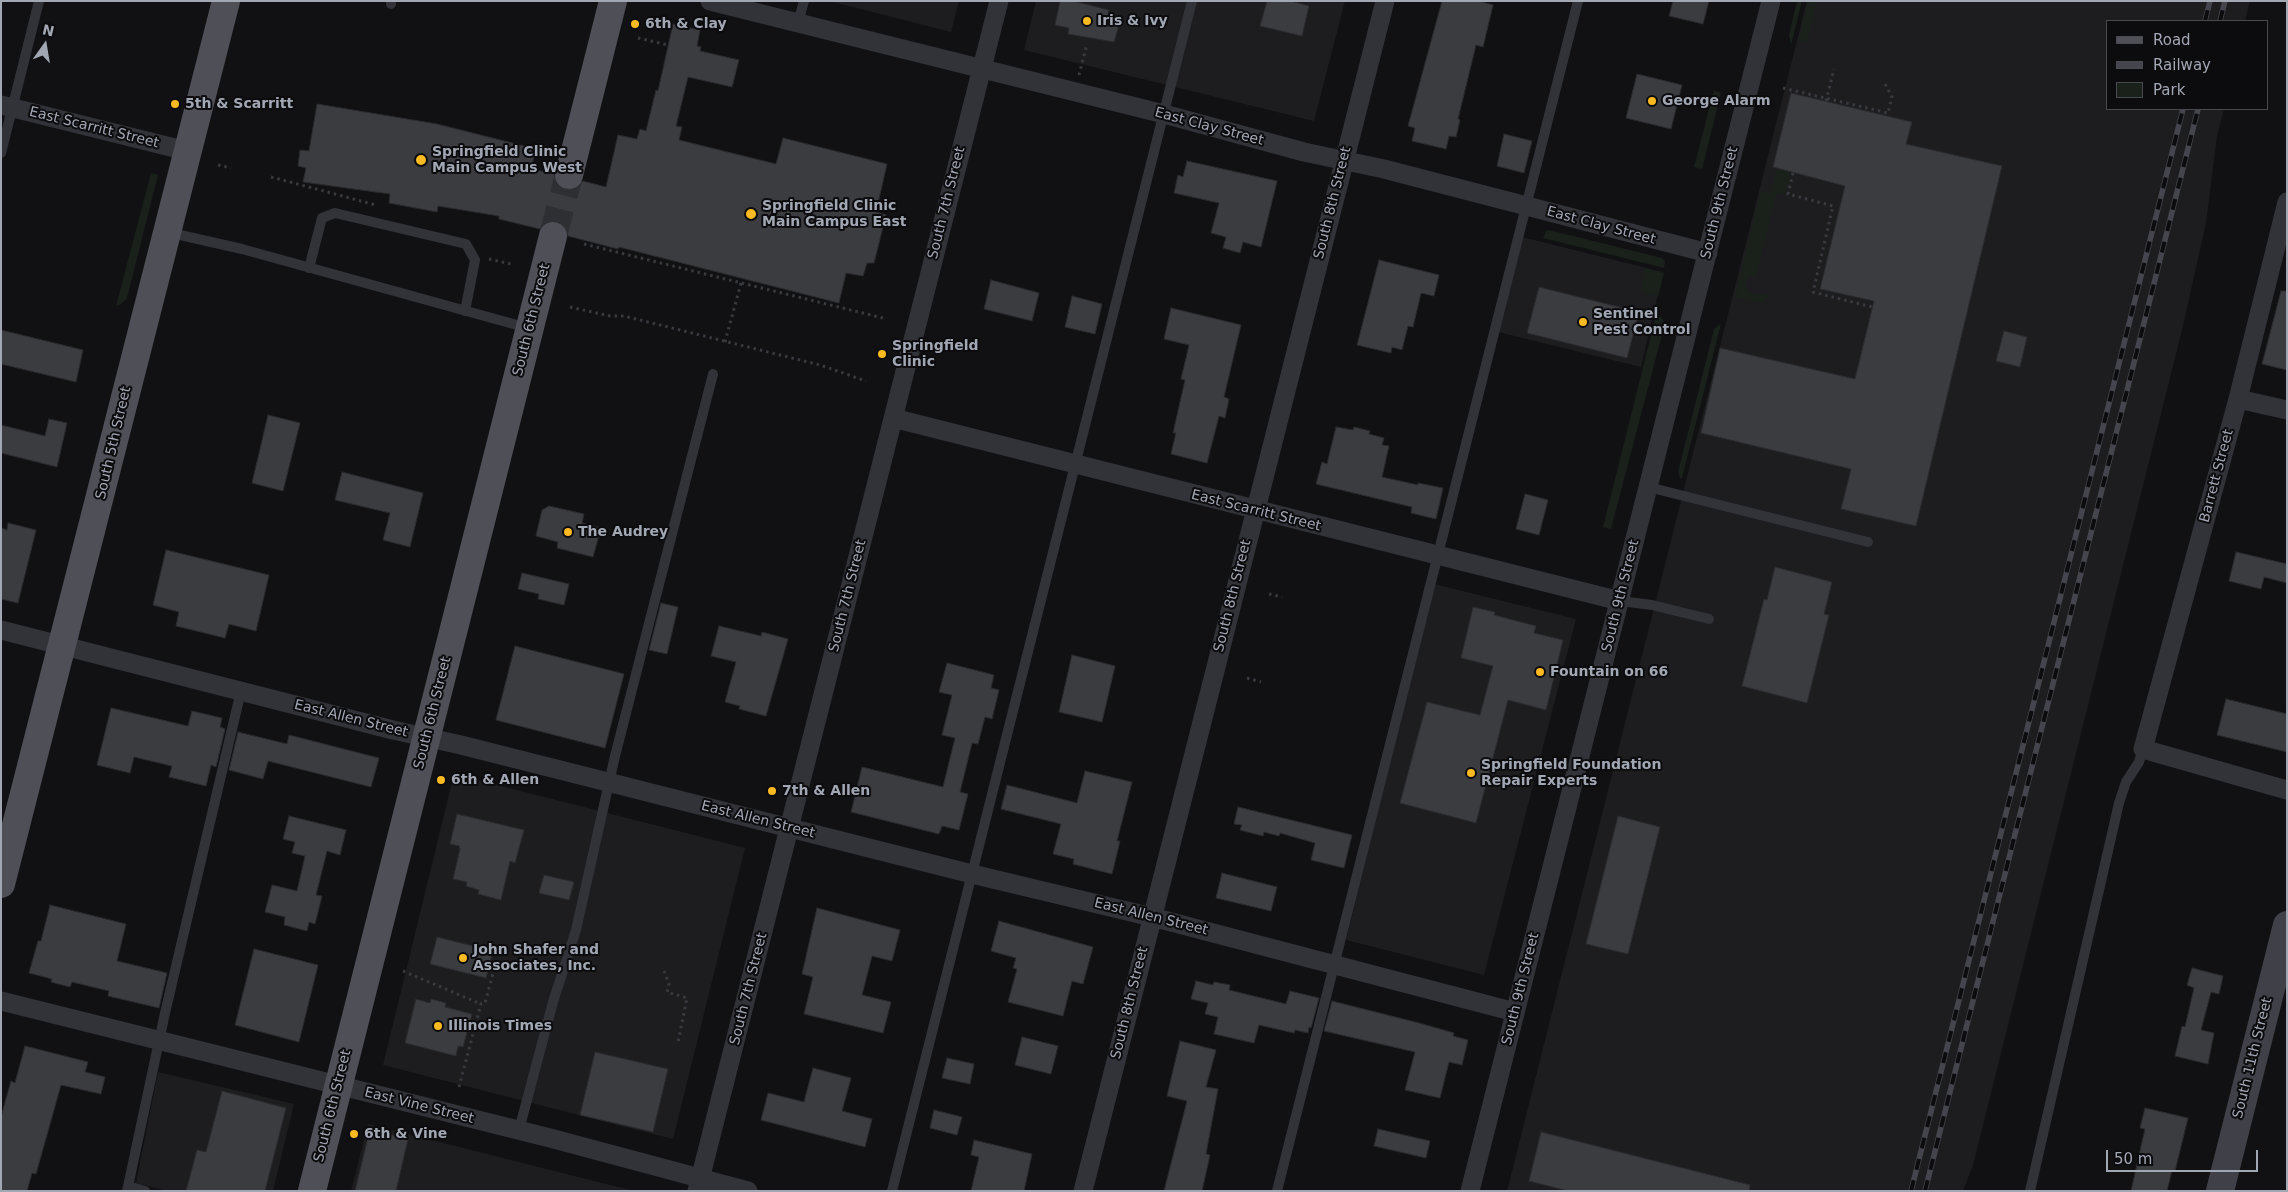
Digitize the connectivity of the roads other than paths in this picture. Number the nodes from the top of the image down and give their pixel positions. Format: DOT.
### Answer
graph roads {
  1 [pos="39,1"];
  2 [pos="226,1"];
  3 [pos="613,1"];
  4 [pos="710,1"];
  5 [pos="804,1"];
  6 [pos="999,1"];
  7 [pos="1192,1"];
  8 [pos="1385,1"];
  9 [pos="1578,1"];
  10 [pos="1771,1"];
  11 [pos="798,23"];
  12 [pos="982,69"];
  13 [pos="7,106"];
  14 [pos="1164,114"];
  15 [pos="187,151"];
  16 [pos="1,153"];
  17 [pos="1344,161"];
  18 [pos="569,175"];
  19 [pos="2287,202"];
  20 [pos="1527,206"];
  21 [pos="166,231"];
  22 [pos="554,236"];
  23 [pos="1708,253"];
  24 [pos="309,268"];
  25 [pos="465,311"];
  26 [pos="530,328"];
  27 [pos="714,374"];
  28 [pos="2238,399"];
  29 [pos="2287,410"];
  30 [pos="893,418"];
  31 [pos="1075,465"];
  32 [pos="1648,486"];
  33 [pos="1255,510"];
  34 [pos="1868,542"];
  35 [pos="1437,555"];
  36 [pos="1620,601"];
  37 [pos="1709,619"];
  38 [pos="1,630"];
  39 [pos="63,645"];
  40 [pos="241,692"];
  41 [pos="427,738"];
  42 [pos="2143,750"];
  43 [pos="609,782"];
  44 [pos="2287,790"];
  45 [pos="790,829"];
  46 [pos="972,874"];
  47 [pos="1,884"];
  48 [pos="1152,917"];
  49 [pos="2287,926"];
  50 [pos="1334,964"];
  51 [pos="1,1001"];
  52 [pos="1515,1012"];
  53 [pos="159,1040"];
  54 [pos="338,1086"];
  55 [pos="519,1130"];
  56 [pos="699,1184"];
  57 [pos="128,1188"];
  58 [pos="145,1191"];
  59 [pos="312,1191"];
  60 [pos="748,1191"];
  61 [pos="892,1191"];
  62 [pos="1083,1191"];
  63 [pos="1277,1191"];
  64 [pos="1470,1191"];
  65 [pos="2030,1191"];
  66 [pos="2220,1191"];
  1 -- 13 [label="lane"];
  2 -- 15 [label="main road, South 5th Street"];
  3 -- 18 [label="main road"];
  4 -- 11 [label="street, East Clay Street"];
  5 -- 11 [label="lane"];
  6 -- 12 [label="street, South 7th Street"];
  7 -- 14 [label="lane"];
  8 -- 17 [label="street, South 8th Street"];
  9 -- 20 [label="lane"];
  10 -- 23 [label="street, South 9th Street"];
  11 -- 12 [label="street, East Clay Street"];
  12 -- 14 [label="street, East Clay Street"];
  12 -- 30 [label="street, South 7th Street"];
  13 -- 15 [label="street, East Scarritt Street"];
  13 -- 16 [label="lane"];
  14 -- 17 [label="street, East Clay Street"];
  14 -- 31 [label="lane"];
  15 -- 21 [label="main road, South 5th Street"];
  17 -- 20 [label="street, East Clay Street"];
  17 -- 33 [label="street, South 8th Street"];
  19 -- 28 [label="street, Barrett Street"];
  20 -- 23 [label="street, East Clay Street"];
  20 -- 35 [label="lane"];
  21 -- 24 [label="lane"];
  21 -- 39 [label="main road, South 5th Street"];
  22 -- 26 [label="main road, South 6th Street"];
  23 -- 32 [label="street, South 9th Street"];
  24 -- 25 [label="lane"];
  24 -- 25 [label="lane"];
  25 -- 26 [label="lane"];
  26 -- 41 [label="main road, South 6th Street"];
  27 -- 43 [label="lane"];
  28 -- 29 [label="street"];
  28 -- 42 [label="street, Barrett Street"];
  30 -- 31 [label="street, East Scarritt Street"];
  30 -- 45 [label="street, South 7th Street"];
  31 -- 33 [label="street, East Scarritt Street"];
  31 -- 46 [label="lane"];
  32 -- 34 [label="lane"];
  32 -- 36 [label="street, South 9th Street"];
  33 -- 35 [label="street, East Scarritt Street"];
  33 -- 48 [label="street, South 8th Street"];
  35 -- 36 [label="street, East Scarritt Street"];
  35 -- 50 [label="lane"];
  36 -- 37 [label="lane"];
  36 -- 52 [label="street, South 9th Street"];
  38 -- 39 [label="street, East Allen Street"];
  39 -- 40 [label="street, East Allen Street"];
  39 -- 47 [label="main road, South 5th Street"];
  40 -- 41 [label="street, East Allen Street"];
  40 -- 53 [label="lane"];
  41 -- 43 [label="street, East Allen Street"];
  41 -- 54 [label="main road, South 6th Street"];
  42 -- 44 [label="street"];
  42 -- 65 [label="lane"];
  43 -- 45 [label="street, East Allen Street"];
  43 -- 55 [label="lane"];
  45 -- 46 [label="street, East Allen Street"];
  45 -- 56 [label="street, South 7th Street"];
  46 -- 48 [label="street, East Allen Street"];
  46 -- 61 [label="lane"];
  48 -- 50 [label="street, East Allen Street"];
  48 -- 62 [label="street, South 8th Street"];
  49 -- 66 [label="street, South 11th Street"];
  50 -- 52 [label="street, East Allen Street"];
  50 -- 63 [label="lane"];
  51 -- 53 [label="street, East Vine Street"];
  52 -- 64 [label="street, South 9th Street"];
  53 -- 54 [label="street, East Vine Street"];
  53 -- 57 [label="lane"];
  54 -- 55 [label="street, East Vine Street"];
  54 -- 59 [label="main road, South 6th Street"];
  55 -- 56 [label="street, East Vine Street"];
  56 -- 60 [label="street, East Vine Street"];
  57 -- 58 [label="lane"];
}
